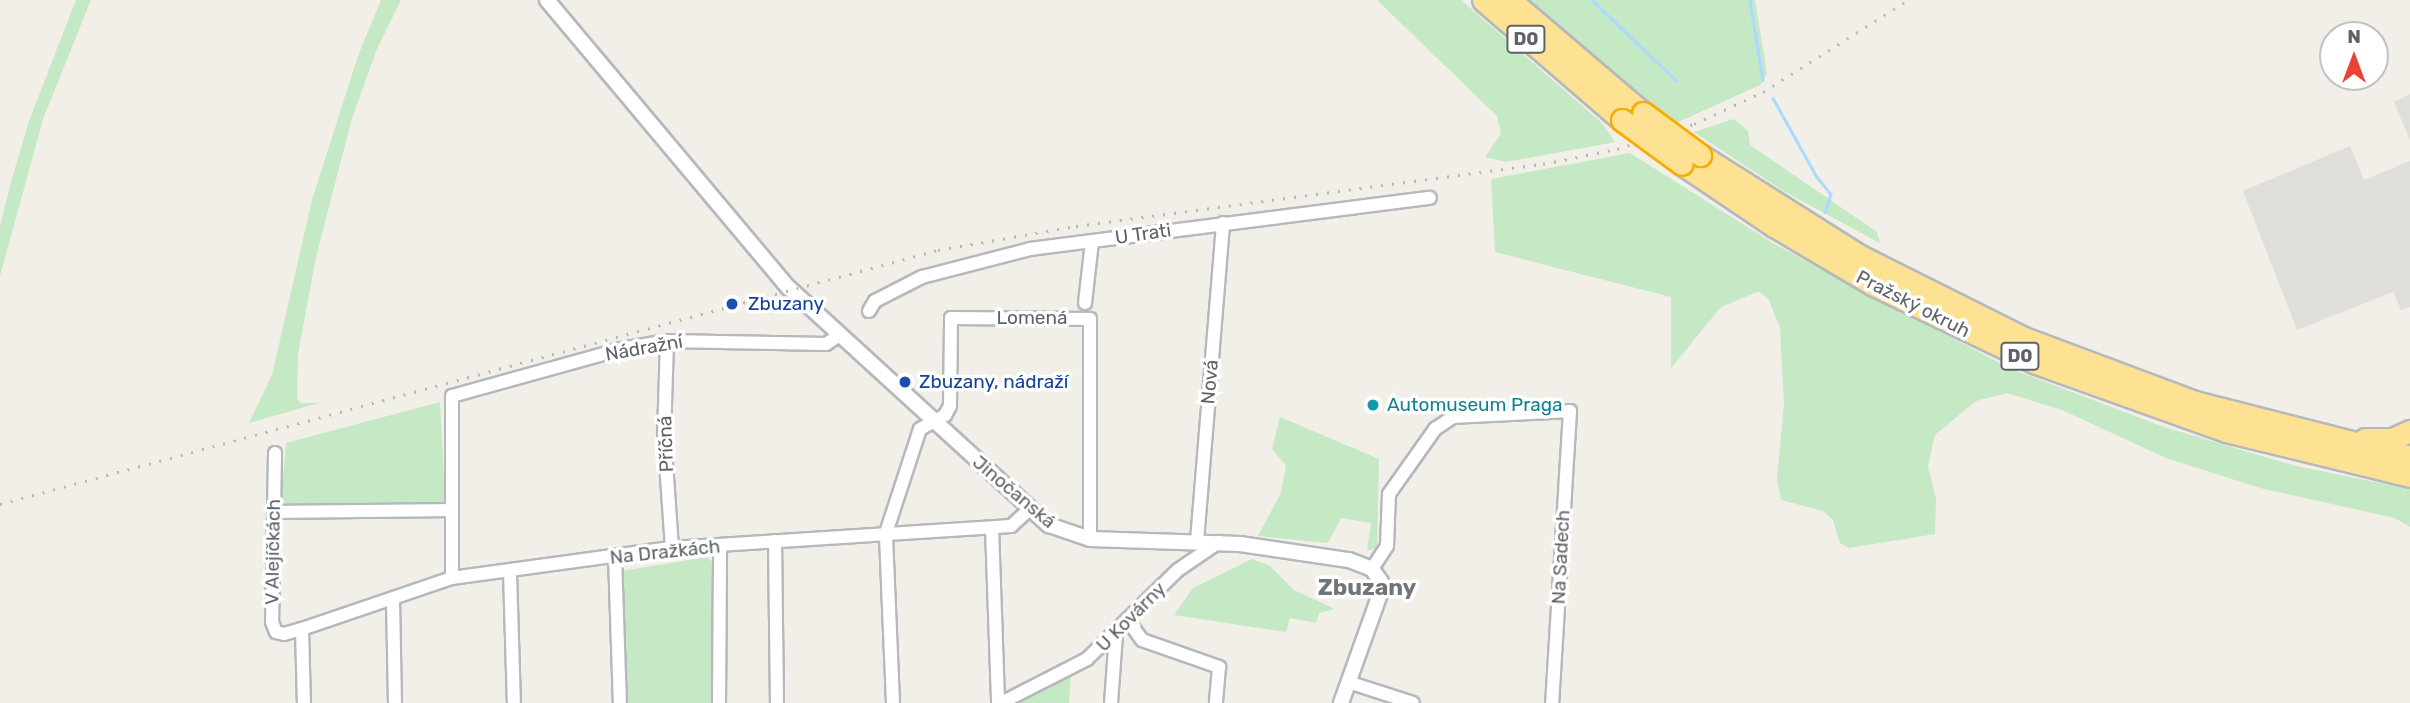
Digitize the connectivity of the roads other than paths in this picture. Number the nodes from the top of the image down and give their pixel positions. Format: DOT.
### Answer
graph roads {
  1 [pos="547,0"];
  2 [pos="1483,0"];
  3 [pos="1510,0"];
  4 [pos="1632,116"];
  5 [pos="1691,159"];
  6 [pos="1430,198"];
  7 [pos="1223,223"];
  8 [pos="1092,242"];
  9 [pos="1085,303"];
  10 [pos="869,311"];
  11 [pos="838,336"];
  12 [pos="667,341"];
  13 [pos="932,421"];
  14 [pos="2410,431"];
  15 [pos="2316,436"];
  16 [pos="275,453"];
  17 [pos="2410,457"];
  18 [pos="2410,476"];
  19 [pos="1030,509"];
  20 [pos="451,510"];
  21 [pos="274,512"];
  22 [pos="992,528"];
  23 [pos="886,533"];
  24 [pos="1090,539"];
  25 [pos="775,541"];
  26 [pos="1197,541"];
  27 [pos="1219,542"];
  28 [pos="720,545"];
  29 [pos="672,548"];
  30 [pos="615,556"];
  31 [pos="1372,569"];
  32 [pos="510,572"];
  33 [pos="452,578"];
  34 [pos="393,600"];
  35 [pos="1129,622"];
  36 [pos="302,629"];
  37 [pos="1116,635"];
  38 [pos="1348,682"];
  39 [pos="304,703"];
  40 [pos="395,703"];
  41 [pos="514,703"];
  42 [pos="620,703"];
  43 [pos="719,703"];
  44 [pos="776,703"];
  45 [pos="893,703"];
  46 [pos="1000,703"];
  47 [pos="1111,703"];
  48 [pos="1216,703"];
  49 [pos="1341,703"];
  50 [pos="1413,703"];
  51 [pos="1552,703"];
  1 -- 11 [label="street, Jinočanská"];
  2 -- 4 [label="highway, Pražský okruh / D0"];
  3 -- 4 [label="highway, Pražský okruh / D0"];
  4 -- 5 [label="highway, Pražský okruh / D0, bridge"];
  5 -- 15 [label="highway, Pražský okruh / D0"];
  5 -- 18 [label="highway, Pražský okruh / D0"];
  6 -- 7 [label="street, U Trati"];
  7 -- 8 [label="street, U Trati"];
  7 -- 26 [label="street, Nová"];
  8 -- 9 [label="street"];
  8 -- 10 [label="street, U Trati"];
  11 -- 12 [label="street, Nádražní"];
  11 -- 13 [label="street, Jinočanská"];
  12 -- 20 [label="street, Nádražní"];
  12 -- 29 [label="street, Příčná"];
  13 -- 19 [label="street, Jinočanská"];
  13 -- 23 [label="street"];
  13 -- 24 [label="street, Lomená"];
  14 -- 15 [label="highway"];
  15 -- 17 [label="highway, Pražský okruh / D0"];
  16 -- 21 [label="street, V Alejíčkách"];
  19 -- 22 [label="street, Na Dražkách"];
  19 -- 24 [label="street, Jinočanská"];
  20 -- 21 [label="street"];
  20 -- 33 [label="street"];
  21 -- 36 [label="street, V Alejíčkách"];
  22 -- 23 [label="street, Na Dražkách"];
  22 -- 46 [label="street"];
  23 -- 25 [label="street, Na Dražkách"];
  23 -- 45 [label="street"];
  24 -- 26 [label="street, Jinočanská"];
  25 -- 28 [label="street, Na Dražkách"];
  25 -- 44 [label="street"];
  26 -- 27 [label="street, Jinočanská"];
  27 -- 31 [label="street, Jinočanská"];
  27 -- 35 [label="street, U Kovárny"];
  28 -- 29 [label="street, Na Dražkách"];
  28 -- 43 [label="street"];
  29 -- 30 [label="street, Na Dražkách"];
  30 -- 32 [label="street, Na Dražkách"];
  30 -- 42 [label="street"];
  31 -- 38 [label="street"];
  31 -- 51 [label="street, Na Sadech"];
  32 -- 33 [label="street, Na Dražkách"];
  32 -- 41 [label="street"];
  33 -- 34 [label="street, Na Dražkách"];
  34 -- 36 [label="street, Na Dražkách"];
  34 -- 40 [label="street"];
  35 -- 37 [label="street, U Kovárny"];
  35 -- 48 [label="street"];
  36 -- 39 [label="street"];
  37 -- 46 [label="street, U Kovárny"];
  37 -- 47 [label="street"];
  38 -- 49 [label="street"];
  38 -- 50 [label="street"];
}
